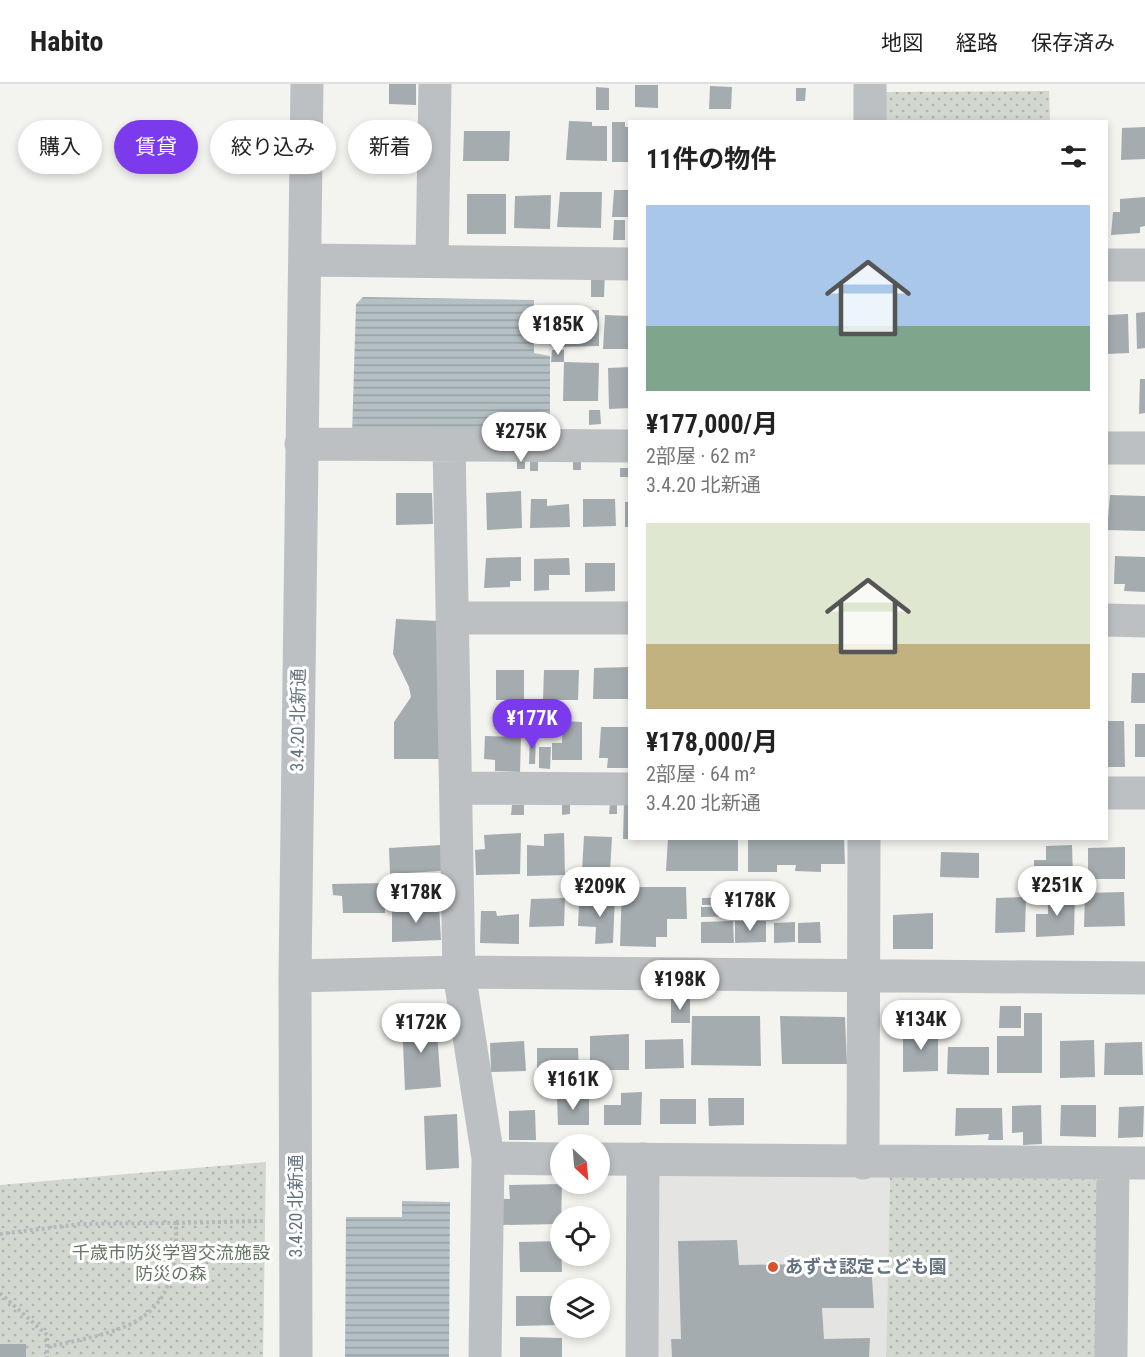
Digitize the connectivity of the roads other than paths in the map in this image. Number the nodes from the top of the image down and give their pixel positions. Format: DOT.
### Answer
graph roads {
  1 [pos="307,84"];
  2 [pos="435,84"];
  3 [pos="870,84"];
  4 [pos="870,120"];
  5 [pos="306,260"];
  6 [pos="432,261"];
  7 [pos="628,264"];
  8 [pos="1108,265"];
  9 [pos="1145,265"];
  10 [pos="301,444"];
  11 [pos="449,445"];
  12 [pos="628,446"];
  13 [pos="1108,448"];
  14 [pos="1145,448"];
  15 [pos="453,618"];
  16 [pos="628,618"];
  17 [pos="1108,620"];
  18 [pos="1145,621"];
  19 [pos="456,788"];
  20 [pos="628,789"];
  21 [pos="1108,793"];
  22 [pos="1145,793"];
  23 [pos="864,840"];
  24 [pos="459,972"];
  25 [pos="295,976"];
  26 [pos="863,976"];
  27 [pos="1145,978"];
  28 [pos="488,1158"];
  29 [pos="550,1159"];
  30 [pos="610,1159"];
  31 [pos="643,1159"];
  32 [pos="863,1163"];
  33 [pos="1129,1163"];
  34 [pos="296,1357"];
  35 [pos="485,1357"];
  36 [pos="642,1357"];
  37 [pos="1111,1357"];
  1 -- 5 [label="street, 3.4.20 北新通"];
  2 -- 6 [label="street"];
  3 -- 4 [label="street"];
  5 -- 6 [label="street"];
  5 -- 10 [label="street, 3.4.20 北新通"];
  6 -- 7 [label="street"];
  8 -- 9 [label="street"];
  10 -- 11 [label="street"];
  10 -- 25 [label="street, 3.4.20 北新通"];
  11 -- 12 [label="street"];
  11 -- 15 [label="street"];
  13 -- 14 [label="street"];
  15 -- 16 [label="street"];
  15 -- 19 [label="street"];
  17 -- 18 [label="street"];
  19 -- 20 [label="street"];
  19 -- 24 [label="street"];
  21 -- 22 [label="street"];
  23 -- 26 [label="street"];
  24 -- 25 [label="street"];
  24 -- 26 [label="street"];
  24 -- 28 [label="street"];
  25 -- 34 [label="street, 3.4.20 北新通"];
  26 -- 27 [label="street"];
  26 -- 32 [label="street"];
  28 -- 29 [label="street"];
  28 -- 35 [label="street"];
  30 -- 31 [label="street"];
  31 -- 32 [label="street"];
  31 -- 36 [label="street"];
  32 -- 33 [label="street"];
  33 -- 37 [label="street"];
}
